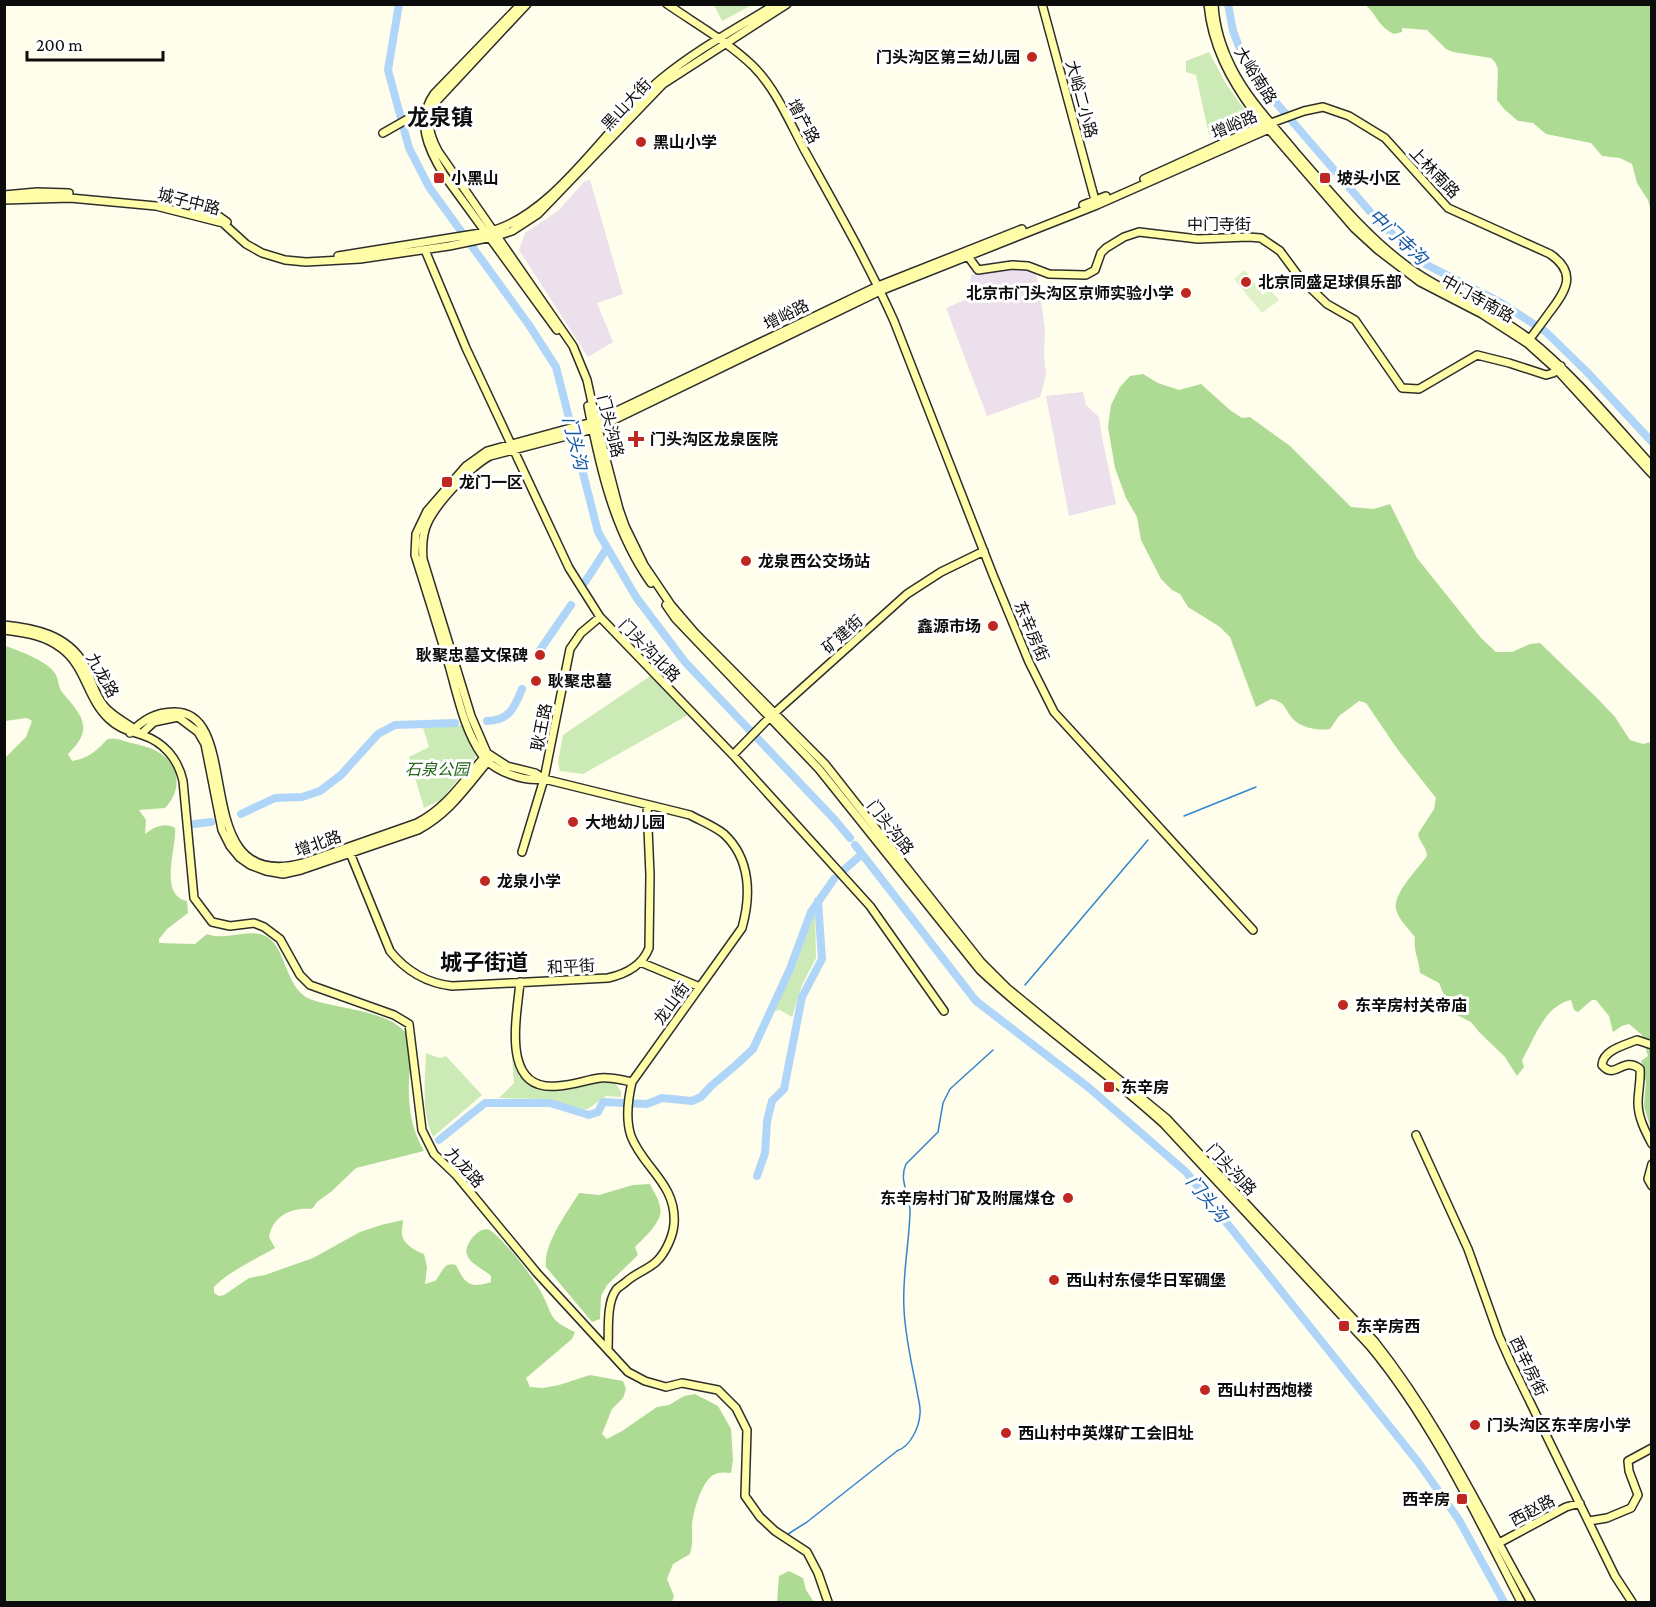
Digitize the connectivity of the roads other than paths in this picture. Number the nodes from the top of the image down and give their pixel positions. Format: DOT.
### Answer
graph roads {
  1 [pos="521,4"];
  2 [pos="527,4"];
  3 [pos="668,4"];
  4 [pos="777,4"];
  5 [pos="788,4"];
  6 [pos="1042,4"];
  7 [pos="1208,4"];
  8 [pos="1214,4"];
  9 [pos="718,38"];
  10 [pos="725,44"];
  11 [pos="427,111"];
  12 [pos="1268,125"];
  13 [pos="386,131"];
  14 [pos="4,195"];
  15 [pos="4,200"];
  16 [pos="1095,200"];
  17 [pos="492,234"];
  18 [pos="447,243"];
  19 [pos="425,250"];
  20 [pos="967,255"];
  21 [pos="879,288"];
  22 [pos="1530,339"];
  23 [pos="1559,368"];
  24 [pos="594,425"];
  25 [pos="512,446"];
  26 [pos="1652,466"];
  27 [pos="1652,474"];
  28 [pos="984,551"];
  29 [pos="600,617"];
  30 [pos="4,625"];
  31 [pos="4,630"];
  32 [pos="770,717"];
  33 [pos="132,731"];
  34 [pos="141,734"];
  35 [pos="733,755"];
  36 [pos="488,757"];
  37 [pos="544,779"];
  38 [pos="647,805"];
  39 [pos="349,850"];
  40 [pos="522,852"];
  41 [pos="1253,930"];
  42 [pos="640,963"];
  43 [pos="520,982"];
  44 [pos="700,987"];
  45 [pos="944,1011"];
  46 [pos="1652,1045"];
  47 [pos="632,1082"];
  48 [pos="1416,1135"];
  49 [pos="1652,1144"];
  50 [pos="1652,1164"];
  51 [pos="1652,1186"];
  52 [pos="608,1348"];
  53 [pos="1652,1448"];
  54 [pos="1580,1503"];
  55 [pos="1589,1521"];
  56 [pos="1499,1543"];
  57 [pos="828,1602"];
  58 [pos="1521,1602"];
  59 [pos="1531,1602"];
  60 [pos="1632,1602"];
  1 -- 11 [label="street"];
  2 -- 11 [label="street"];
  3 -- 9 [label="street, 增产路"];
  4 -- 9 [label="street, 黑山大街"];
  5 -- 10 [label="street, 黑山大街"];
  6 -- 16 [label="street, 大峪二小路"];
  7 -- 12 [label="street, 大峪南路"];
  8 -- 12 [label="street, 大峪南路"];
  9 -- 10 [label="street, 增产路"];
  9 -- 17 [label="street, 黑山大街"];
  10 -- 17 [label="street, 黑山大街"];
  10 -- 21 [label="street, 增产路"];
  11 -- 13 [label="street"];
  11 -- 17 [label="street, 门头沟路"];
  12 -- 16 [label="street, 增峪路"];
  12 -- 20 [label="street, 增峪路"];
  12 -- 22 [label="street, 中门寺南路"];
  12 -- 22 [label="street, 上林南路"];
  14 -- 18 [label="street, 城子中路"];
  15 -- 19 [label="street, 城子中路"];
  16 -- 21 [label="street, 增峪路"];
  17 -- 18 [label="street, 城子中路"];
  17 -- 18 [label="street"];
  17 -- 24 [label="street, 门头沟路"];
  18 -- 19 [label="street, 城子中路"];
  19 -- 25 [label="street, 门头沟北路"];
  20 -- 21 [label="street, 增峪路"];
  20 -- 23 [label="street, 中门寺街"];
  21 -- 24 [label="street, 增峪路"];
  21 -- 28 [label="street, 东辛房街"];
  22 -- 23 [label="street, 中门寺南路"];
  23 -- 26 [label="street, 中门寺南路"];
  23 -- 27 [label="street, 中门寺南路"];
  24 -- 25 [label="street"];
  24 -- 32 [label="street, 门头沟路"];
  25 -- 29 [label="street, 门头沟北路"];
  25 -- 36 [label="street"];
  28 -- 32 [label="street, 矿建街"];
  28 -- 41 [label="street, 东辛房街"];
  29 -- 35 [label="street, 门头沟北路"];
  29 -- 37 [label="street, 耿王路"];
  30 -- 33 [label="street, 九龙路"];
  31 -- 33 [label="street, 九龙路"];
  32 -- 35 [label="street, 矿建街"];
  32 -- 56 [label="street, 门头沟路"];
  32 -- 58 [label="street, 门头沟路"];
  33 -- 34 [label="street, 九龙路"];
  33 -- 39 [label="street, 增北路"];
  34 -- 39 [label="street, 增北路"];
  34 -- 52 [label="street, 九龙路"];
  35 -- 45 [label="street, 门头沟北路"];
  36 -- 37 [label="street, 龙山街"];
  36 -- 39 [label="street, 增北路"];
  37 -- 38 [label="street, 龙山街"];
  37 -- 40 [label="street, 耿王路"];
  38 -- 42 [label="street"];
  38 -- 44 [label="street, 龙山街"];
  39 -- 43 [label="street, 和平街"];
  42 -- 43 [label="street, 和平街"];
  42 -- 44 [label="street"];
  43 -- 47 [label="street"];
  44 -- 47 [label="street, 龙山街"];
  46 -- 49 [label="street"];
  47 -- 52 [label="street, 龙山街"];
  48 -- 54 [label="street, 西辛房街"];
  50 -- 51 [label="street"];
  52 -- 57 [label="street, 九龙路"];
  53 -- 55 [label="street"];
  54 -- 55 [label="street, 西辛房街"];
  54 -- 56 [label="street, 西赵路"];
  55 -- 60 [label="street, 西辛房街"];
  56 -- 59 [label="street, 门头沟路"];
}
